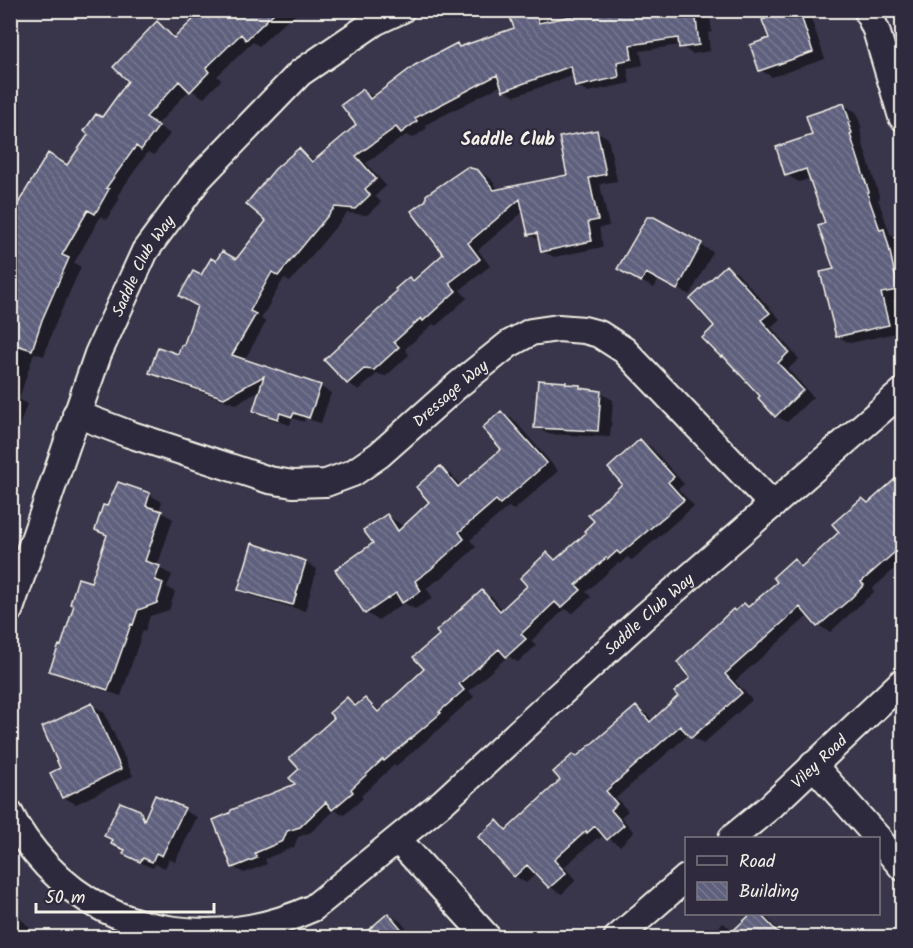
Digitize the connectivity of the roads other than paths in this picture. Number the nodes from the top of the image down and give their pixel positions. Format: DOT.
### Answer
graph roads {
  1 [pos="401,10"];
  2 [pos="867,10"];
  3 [pos="903,117"];
  4 [pos="903,392"];
  5 [pos="76,414"];
  6 [pos="773,505"];
  7 [pos="10,609"];
  8 [pos="903,682"];
  9 [pos="813,765"];
  10 [pos="10,814"];
  11 [pos="733,837"];
  12 [pos="876,837"];
  13 [pos="398,840"];
  14 [pos="880,841"];
  15 [pos="903,867"];
  16 [pos="685,880"];
  17 [pos="488,938"];
  18 [pos="616,938"];
  1 -- 5 [label="street, Saddle Club Way"];
  2 -- 3 [label="street"];
  4 -- 6 [label="street, Saddle Club Way"];
  5 -- 6 [label="street, Dressage Way"];
  5 -- 7 [label="street, Saddle Club Way"];
  6 -- 13 [label="street, Saddle Club Way"];
  8 -- 9 [label="street, Viley Road"];
  9 -- 11 [label="street, Viley Road"];
  9 -- 12 [label="street"];
  10 -- 13 [label="street, Saddle Club Way"];
  13 -- 17 [label="street"];
  14 -- 15 [label="street"];
  16 -- 18 [label="street"];
}
